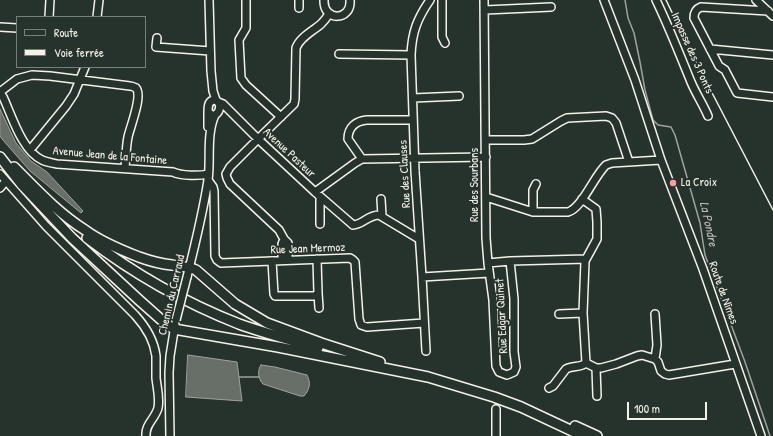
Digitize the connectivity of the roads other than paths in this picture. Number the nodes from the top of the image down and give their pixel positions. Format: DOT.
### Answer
graph roads {
  1 [pos="50,0"];
  2 [pos="99,0"];
  3 [pos="209,0"];
  4 [pos="246,0"];
  5 [pos="324,0"];
  6 [pos="350,0"];
  7 [pos="430,0"];
  8 [pos="442,0"];
  9 [pos="484,0"];
  10 [pos="604,0"];
  11 [pos="656,0"];
  12 [pos="756,0"];
  13 [pos="551,7"];
  14 [pos="485,10"];
  15 [pos="329,14"];
  16 [pos="770,14"];
  17 [pos="49,16"];
  18 [pos="97,16"];
  19 [pos="0,27"];
  20 [pos="16,28"];
  21 [pos="156,38"];
  22 [pos="445,43"];
  23 [pos="710,49"];
  24 [pos="210,51"];
  25 [pos="339,54"];
  26 [pos="411,55"];
  27 [pos="773,56"];
  28 [pos="85,68"];
  29 [pos="211,71"];
  30 [pos="80,80"];
  31 [pos="0,92"];
  32 [pos="459,96"];
  33 [pos="773,96"];
  34 [pos="413,98"];
  35 [pos="217,101"];
  36 [pos="212,111"];
  37 [pos="708,116"];
  38 [pos="281,117"];
  39 [pos="413,120"];
  40 [pos="239,121"];
  41 [pos="258,139"];
  42 [pos="486,140"];
  43 [pos="30,150"];
  44 [pos="0,155"];
  45 [pos="415,158"];
  46 [pos="486,158"];
  47 [pos="362,159"];
  48 [pos="661,160"];
  49 [pos="629,162"];
  50 [pos="125,168"];
  51 [pos="0,174"];
  52 [pos="208,177"];
  53 [pos="6,181"];
  54 [pos="536,184"];
  55 [pos="0,188"];
  56 [pos="318,195"];
  57 [pos="486,197"];
  58 [pos="381,199"];
  59 [pos="582,199"];
  60 [pos="533,212"];
  61 [pos="382,216"];
  62 [pos="320,224"];
  63 [pos="419,239"];
  64 [pos="586,258"];
  65 [pos="317,259"];
  66 [pos="286,260"];
  67 [pos="272,261"];
  68 [pos="510,261"];
  69 [pos="488,263"];
  70 [pos="189,267"];
  71 [pos="489,273"];
  72 [pos="422,277"];
  73 [pos="318,293"];
  74 [pos="319,308"];
  75 [pos="583,313"];
  76 [pos="560,314"];
  77 [pos="655,314"];
  78 [pos="424,323"];
  79 [pos="175,325"];
  80 [pos="426,351"];
  81 [pos="655,359"];
  82 [pos="586,363"];
  83 [pos="735,364"];
  84 [pos="596,368"];
  85 [pos="498,370"];
  86 [pos="414,374"];
  87 [pos="428,377"];
  88 [pos="549,388"];
  89 [pos="597,396"];
  90 [pos="496,409"];
  91 [pos="146,436"];
  92 [pos="170,436"];
  93 [pos="496,436"];
  94 [pos="583,436"];
  95 [pos="597,436"];
  96 [pos="761,436"];
  1 -- 17 [label="street"];
  2 -- 18 [label="street"];
  3 -- 24 [label="street, Chemin du Carraud"];
  4 -- 38 [label="street"];
  5 -- 15 [label="street"];
  6 -- 15 [label="street"];
  7 -- 26 [label="street, Rue des Clauses"];
  8 -- 22 [label="street"];
  9 -- 14 [label="street, Rue des Sourbans"];
  10 -- 48 [label="street, Route de Nîmes"];
  11 -- 37 [label="street, Impasse des 3 Ponts"];
  12 -- 16 [label="street"];
  13 -- 14 [label="street"];
  14 -- 42 [label="street, Rue des Sourbans"];
  15 -- 38 [label="street"];
  16 -- 23 [label="street"];
  19 -- 20 [label="street"];
  21 -- 24 [label="street"];
  23 -- 27 [label="street"];
  23 -- 33 [label="street"];
  24 -- 29 [label="street, Chemin du Carraud"];
  25 -- 26 [label="street"];
  26 -- 34 [label="street, Rue des Clauses"];
  28 -- 30 [label="street"];
  29 -- 35 [label="street, Chemin du Carraud"];
  29 -- 36 [label="street, Chemin du Carraud"];
  30 -- 31 [label="street"];
  30 -- 43 [label="street"];
  30 -- 50 [label="street"];
  31 -- 43 [label="street, Avenue Jean de la Fontaine"];
  32 -- 34 [label="street"];
  34 -- 39 [label="street, Rue des Clauses"];
  35 -- 36 [label="street, Chemin du Carraud"];
  35 -- 36 [label="street"];
  35 -- 40 [label="street, Avenue Pasteur"];
  36 -- 40 [label="street, Avenue Pasteur"];
  36 -- 52 [label="street, Chemin du Carraud"];
  38 -- 41 [label="street"];
  39 -- 45 [label="street, Rue des Clauses"];
  39 -- 47 [label="street"];
  40 -- 41 [label="street, Avenue Pasteur"];
  41 -- 56 [label="street, Avenue Pasteur"];
  41 -- 66 [label="street"];
  42 -- 46 [label="street, Rue des Sourbans"];
  42 -- 49 [label="street"];
  43 -- 50 [label="street, Avenue Jean de la Fontaine"];
  44 -- 70 [label="main road"];
  44 -- 79 [label="main road"];
  44 -- 86 [label="main road"];
  45 -- 46 [label="street"];
  45 -- 47 [label="street"];
  45 -- 63 [label="street, Rue des Clauses"];
  46 -- 57 [label="street, Rue des Sourbans"];
  47 -- 56 [label="street, Avenue Pasteur"];
  48 -- 49 [label="street"];
  48 -- 83 [label="street, Route de Nîmes"];
  49 -- 59 [label="street"];
  50 -- 52 [label="street, Avenue Jean de la Fontaine"];
  51 -- 53 [label="street"];
  52 -- 67 [label="street, Rue Jean Mermoz"];
  52 -- 70 [label="street, Chemin du Carraud"];
  53 -- 55 [label="street"];
  53 -- 91 [label="street"];
  54 -- 60 [label="street"];
  56 -- 61 [label="street"];
  56 -- 62 [label="street"];
  57 -- 60 [label="street"];
  57 -- 69 [label="street, Rue des Sourbans"];
  58 -- 61 [label="street"];
  59 -- 60 [label="street"];
  59 -- 64 [label="street"];
  61 -- 63 [label="street"];
  63 -- 72 [label="street, Rue des Clauses"];
  64 -- 68 [label="street"];
  64 -- 75 [label="street"];
  65 -- 66 [label="street, Rue Jean Mermoz"];
  65 -- 73 [label="street"];
  65 -- 78 [label="street, Rue Jean Mermoz"];
  66 -- 67 [label="street, Rue Jean Mermoz"];
  67 -- 73 [label="street"];
  68 -- 69 [label="street, Rue Edgar Quinet"];
  68 -- 85 [label="street, Rue Edgar Quinet"];
  69 -- 71 [label="street, Rue des Sourbans"];
  70 -- 79 [label="street, Chemin du Carraud, bridge"];
  70 -- 86 [label="main road"];
  71 -- 72 [label="street"];
  71 -- 85 [label="street, Rue des Sourbans"];
  72 -- 78 [label="street, Rue des Clauses"];
  73 -- 74 [label="street"];
  75 -- 76 [label="street"];
  75 -- 82 [label="street"];
  77 -- 81 [label="street"];
  78 -- 80 [label="street, Rue des Clauses"];
  79 -- 86 [label="main road"];
  79 -- 92 [label="street, Chemin du Carraud"];
  81 -- 83 [label="street"];
  81 -- 84 [label="street"];
  82 -- 84 [label="street"];
  82 -- 88 [label="street"];
  83 -- 96 [label="street, Route de Nîmes"];
  84 -- 89 [label="street"];
  86 -- 87 [label="main road"];
  87 -- 94 [label="main road"];
  87 -- 95 [label="main road"];
  90 -- 93 [label="street"];
}
